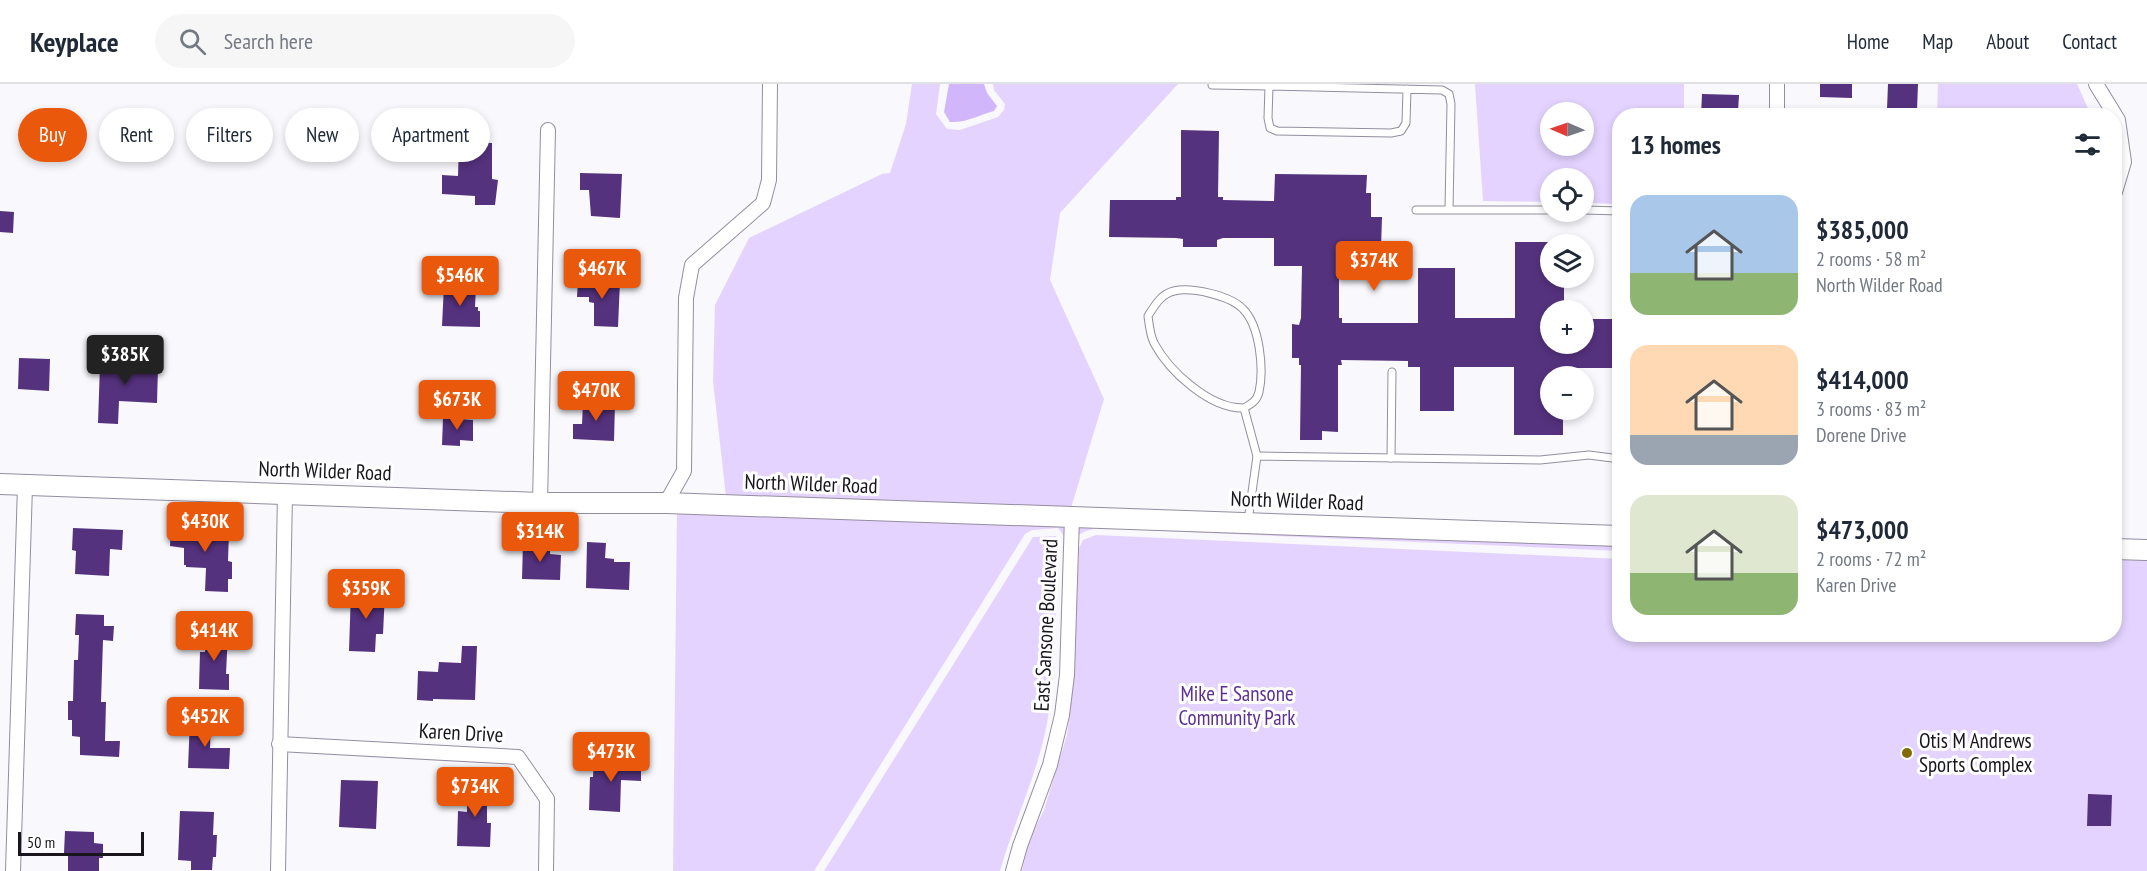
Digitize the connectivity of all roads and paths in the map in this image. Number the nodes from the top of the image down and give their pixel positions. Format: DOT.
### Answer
graph roads {
  1 [pos="770,84"];
  2 [pos="1777,84"];
  3 [pos="2097,84"];
  4 [pos="1212,85"];
  5 [pos="1269,86"];
  6 [pos="1407,89"];
  7 [pos="1777,108"];
  8 [pos="2111,108"];
  9 [pos="548,130"];
  10 [pos="2122,148"];
  11 [pos="2122,169"];
  12 [pos="1449,209"];
  13 [pos="1416,210"];
  14 [pos="1540,210"];
  15 [pos="1594,210"];
  16 [pos="1612,211"];
  17 [pos="1392,372"];
  18 [pos="1244,408"];
  19 [pos="1257,456"];
  20 [pos="1391,458"];
  21 [pos="1612,458"];
  22 [pos="0,484"];
  23 [pos="25,486"];
  24 [pos="285,493"];
  25 [pos="540,503"];
  26 [pos="666,503"];
  27 [pos="1072,517"];
  28 [pos="1248,524"];
  29 [pos="1612,536"];
  30 [pos="2122,549"];
  31 [pos="2147,550"];
  32 [pos="279,744"];
  33 [pos="13,871"];
  34 [pos="278,871"];
  35 [pos="546,871"];
  36 [pos="1013,871"];
  1 -- 26 [label="street"];
  2 -- 7 [label="street"];
  3 -- 8 [label="street"];
  4 -- 5 [label="lane"];
  5 -- 6 [label="lane"];
  5 -- 6 [label="lane"];
  6 -- 12 [label="lane"];
  9 -- 25 [label="street"];
  10 -- 11 [label="street"];
  12 -- 13 [label="lane"];
  12 -- 14 [label="lane"];
  15 -- 16 [label="lane"];
  17 -- 20 [label="lane"];
  18 -- 18 [label="lane"];
  18 -- 19 [label="lane"];
  19 -- 20 [label="lane"];
  19 -- 28 [label="lane"];
  20 -- 21 [label="lane"];
  22 -- 23 [label="street, North Wilder Road"];
  23 -- 24 [label="street, North Wilder Road"];
  23 -- 33 [label="street"];
  24 -- 25 [label="street, North Wilder Road"];
  24 -- 32 [label="street"];
  25 -- 26 [label="street, North Wilder Road"];
  26 -- 27 [label="street, North Wilder Road"];
  27 -- 28 [label="street, North Wilder Road"];
  27 -- 36 [label="street, East Sansone Boulevard"];
  28 -- 29 [label="street, North Wilder Road"];
  30 -- 31 [label="street"];
  32 -- 34 [label="street"];
  32 -- 35 [label="street, Karen Drive"];
}
